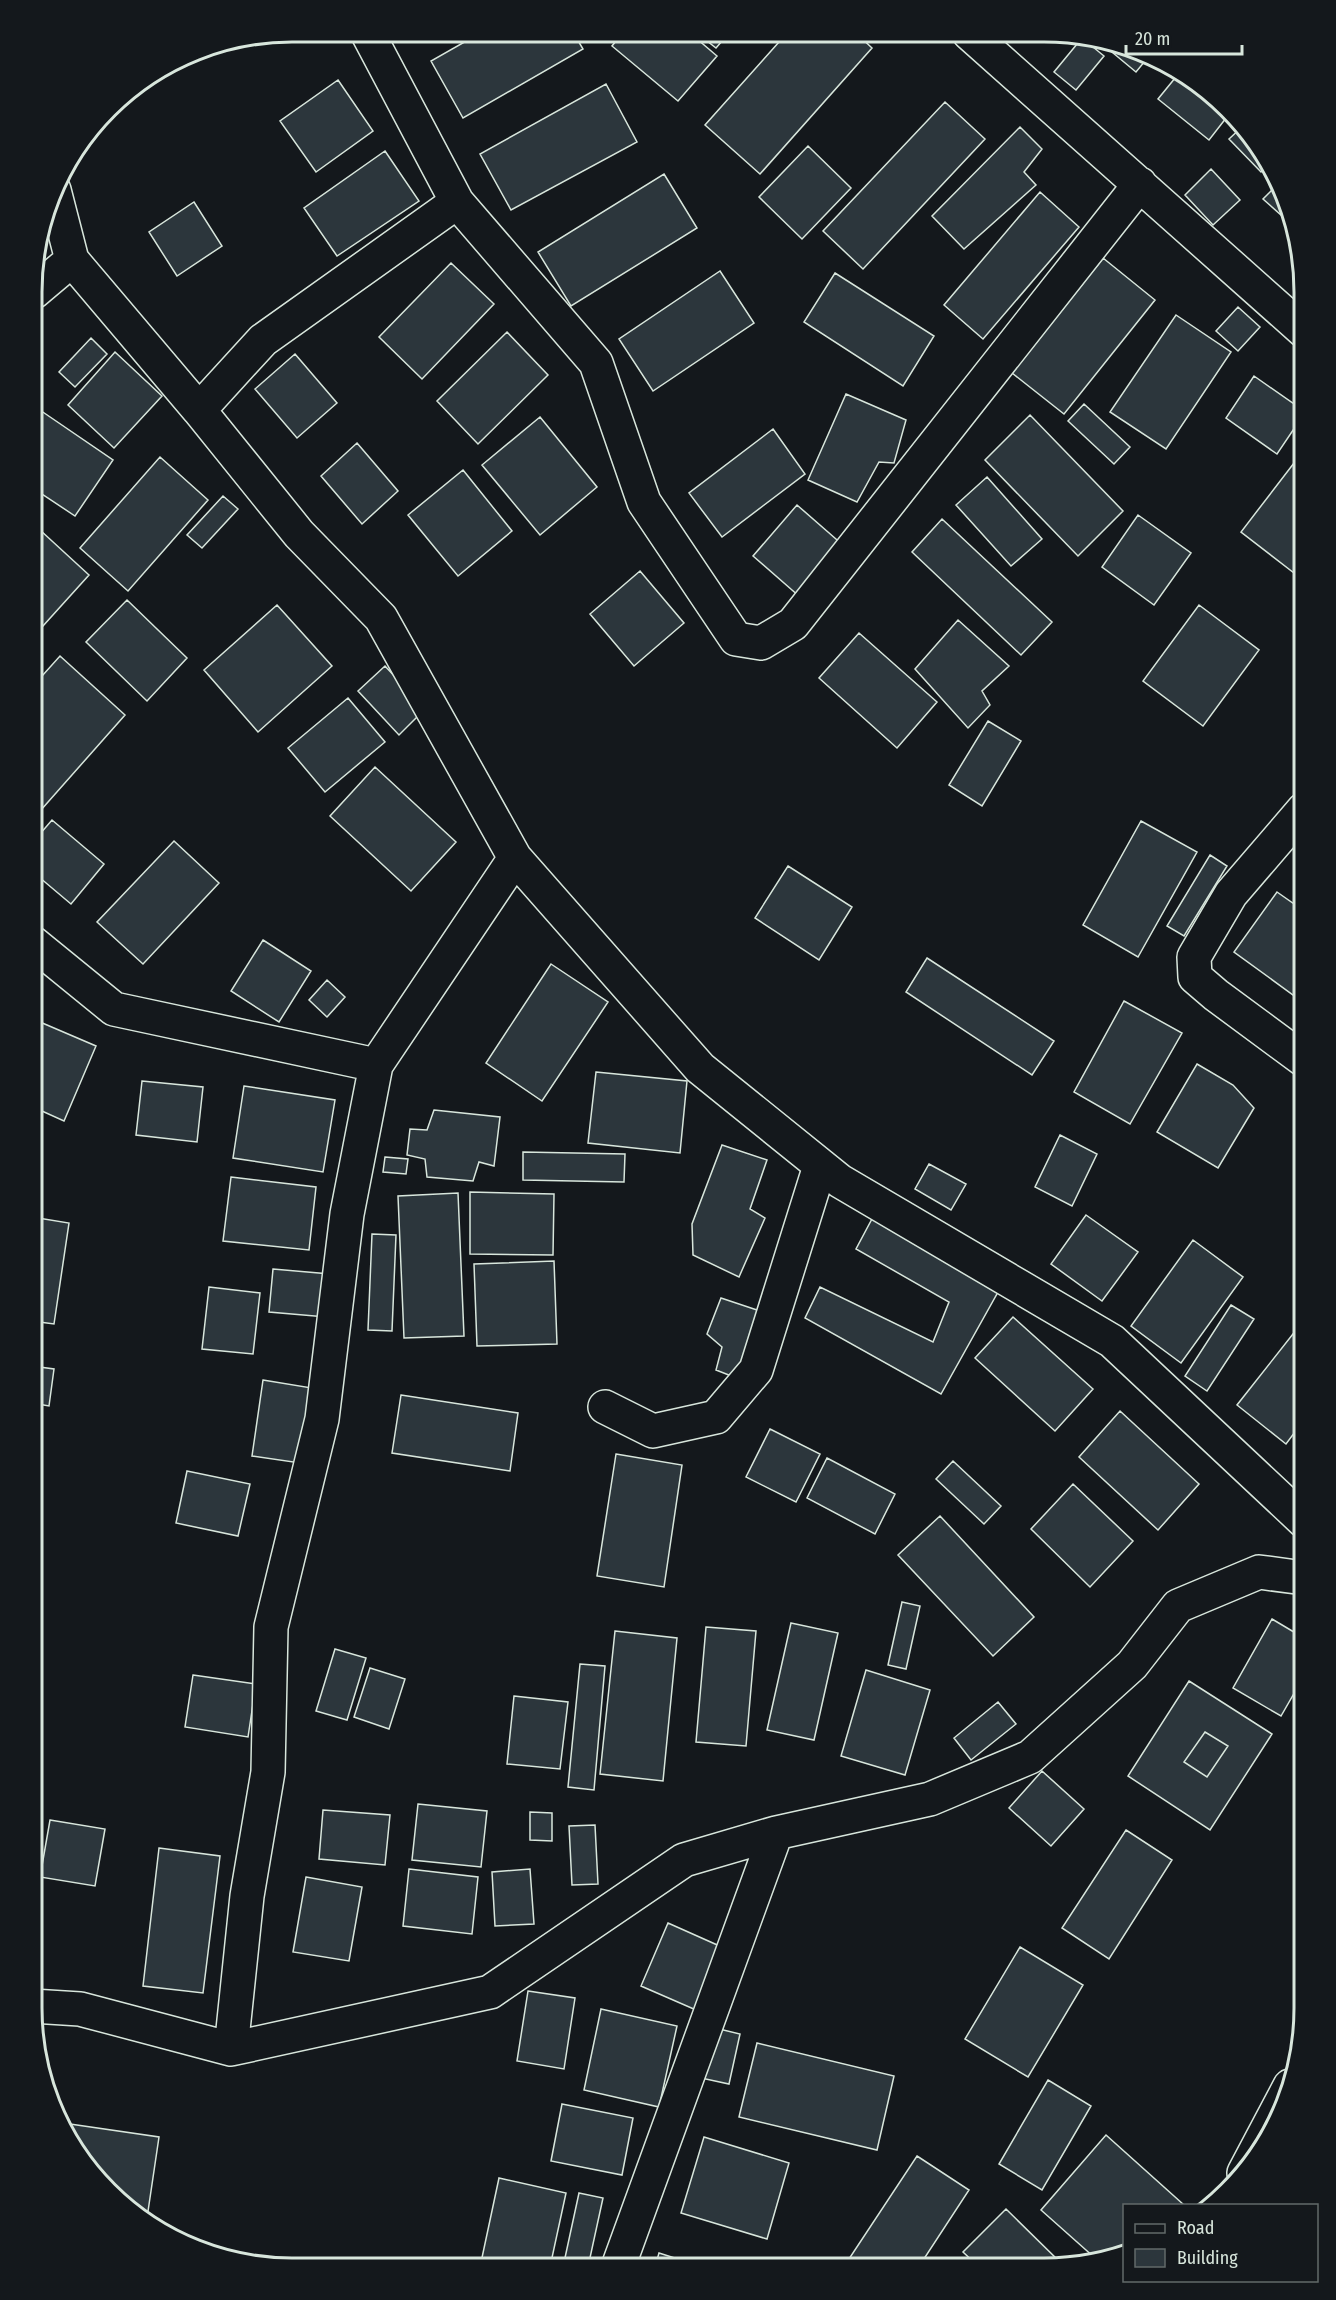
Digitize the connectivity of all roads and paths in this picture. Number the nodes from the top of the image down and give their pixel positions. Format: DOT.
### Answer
graph roads {
  1 [pos="372,42"];
  2 [pos="979,42"];
  3 [pos="1140,183"];
  4 [pos="457,202"];
  5 [pos="58,205"];
  6 [pos="72,260"];
  7 [pos="42,285"];
  8 [pos="1294,321"];
  9 [pos="199,410"];
  10 [pos="1294,821"];
  11 [pos="515,858"];
  12 [pos="42,950"];
  13 [pos="1294,1053"];
  14 [pos="376,1065"];
  15 [pos="820,1166"];
  16 [pos="605,1407"];
  17 [pos="1294,1512"];
  18 [pos="1294,1577"];
  19 [pos="776,1833"];
  20 [pos="42,2007"];
  21 [pos="231,2049"];
  22 [pos="621,2258"];
  1 -- 4 [label="street"];
  2 -- 3 [label="street"];
  3 -- 4 [label="street"];
  3 -- 8 [label="street"];
  4 -- 9 [label="street"];
  5 -- 6 [label="street"];
  6 -- 7 [label="street"];
  6 -- 9 [label="street"];
  9 -- 11 [label="street"];
  10 -- 13 [label="street"];
  11 -- 14 [label="street"];
  11 -- 15 [label="street"];
  12 -- 14 [label="street"];
  14 -- 21 [label="street"];
  15 -- 16 [label="street"];
  15 -- 17 [label="street"];
  18 -- 19 [label="street"];
  19 -- 21 [label="street"];
  19 -- 22 [label="street"];
  20 -- 21 [label="street"];
}
